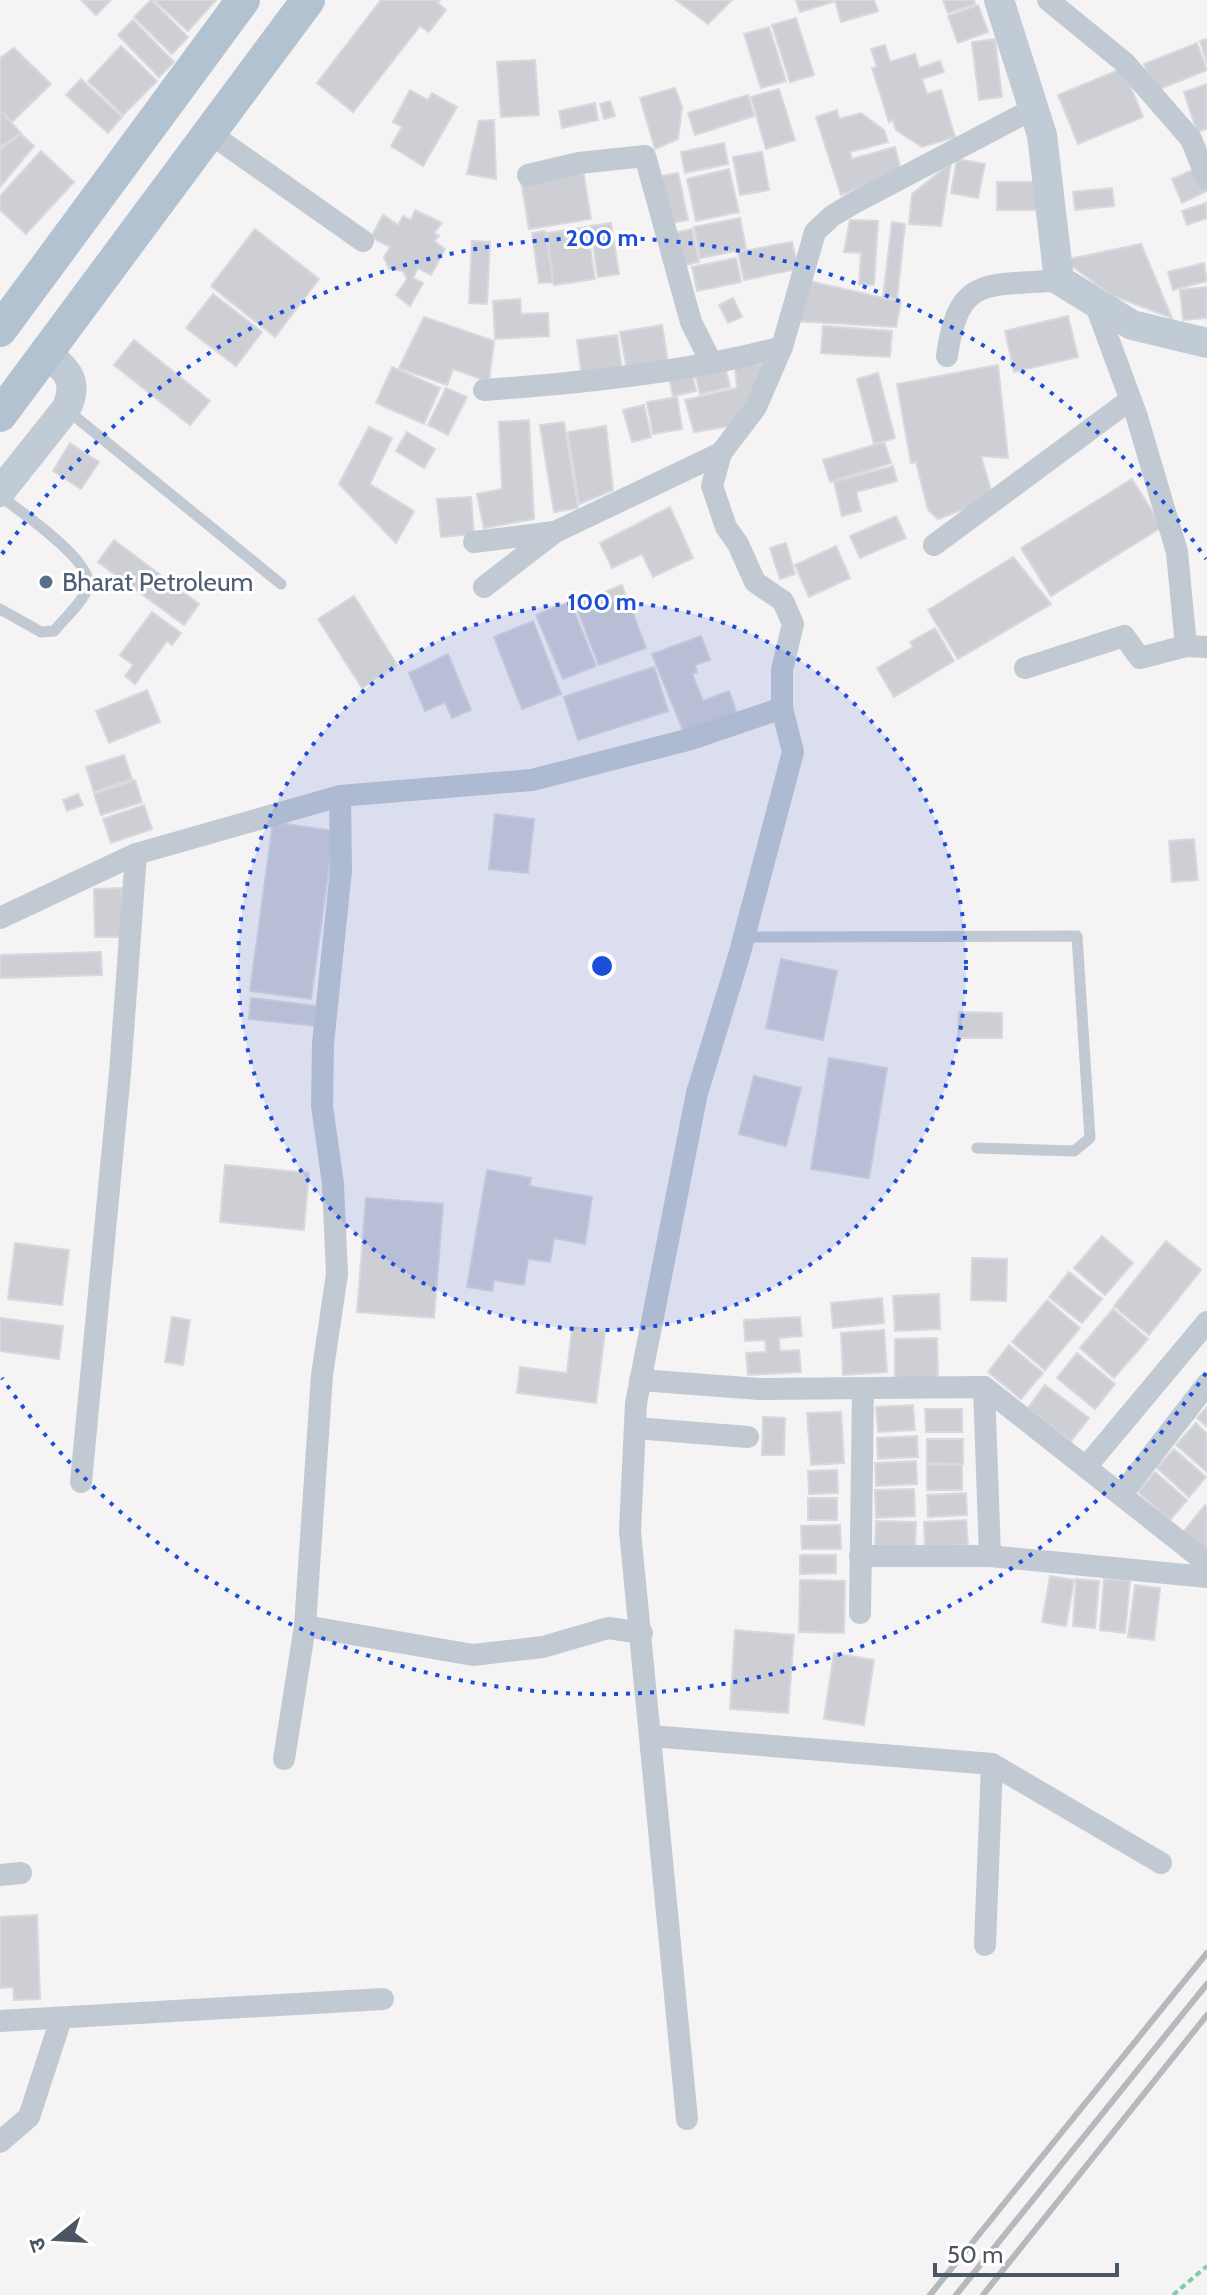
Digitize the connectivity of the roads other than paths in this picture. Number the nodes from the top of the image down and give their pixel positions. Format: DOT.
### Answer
graph roads {
  1 [pos="243,0"];
  2 [pos="308,0"];
  3 [pos="999,0"];
  4 [pos="1048,0"];
  5 [pos="1033,109"];
  6 [pos="211,134"];
  7 [pos="528,175"];
  8 [pos="1207,179"];
  9 [pos="363,241"];
  10 [pos="1059,280"];
  11 [pos="1096,306"];
  12 [pos="0,330"];
  13 [pos="1207,343"];
  14 [pos="782,347"];
  15 [pos="46,353"];
  16 [pos="947,356"];
  17 [pos="711,362"];
  18 [pos="484,390"];
  19 [pos="1130,400"];
  20 [pos="66,409"];
  21 [pos="0,415"];
  22 [pos="721,453"];
  23 [pos="0,494"];
  24 [pos="555,532"];
  25 [pos="474,542"];
  26 [pos="934,545"];
  27 [pos="281,584"];
  28 [pos="484,587"];
  29 [pos="0,609"];
  30 [pos="1197,646"];
  31 [pos="1025,668"];
  32 [pos="782,708"];
  33 [pos="340,796"];
  34 [pos="136,854"];
  35 [pos="0,918"];
  36 [pos="744,937"];
  37 [pos="977,1148"];
  38 [pos="1207,1322"];
  39 [pos="640,1380"];
  40 [pos="1207,1384"];
  41 [pos="984,1387"];
  42 [pos="863,1388"];
  43 [pos="635,1428"];
  44 [pos="748,1437"];
  45 [pos="1086,1467"];
  46 [pos="81,1482"];
  47 [pos="1121,1495"];
  48 [pos="860,1556"];
  49 [pos="990,1556"];
  50 [pos="1207,1563"];
  51 [pos="1207,1577"];
  52 [pos="860,1613"];
  53 [pos="305,1626"];
  54 [pos="642,1633"];
  55 [pos="651,1736"];
  56 [pos="284,1759"];
  57 [pos="992,1764"];
  58 [pos="1161,1863"];
  59 [pos="985,1945"];
  60 [pos="383,1999"];
  61 [pos="61,2019"];
  62 [pos="0,2021"];
  63 [pos="687,2119"];
  64 [pos="0,2142"];
  1 -- 12 [label="main road"];
  2 -- 6 [label="main road"];
  3 -- 5 [label="street"];
  4 -- 8 [label="street"];
  5 -- 10 [label="street"];
  5 -- 14 [label="street"];
  6 -- 9 [label="street"];
  6 -- 15 [label="main road"];
  7 -- 17 [label="street"];
  10 -- 11 [label="street"];
  10 -- 16 [label="street"];
  11 -- 13 [label="street"];
  11 -- 19 [label="street"];
  14 -- 17 [label="street"];
  14 -- 22 [label="street"];
  15 -- 20 [label="street"];
  15 -- 21 [label="main road"];
  17 -- 18 [label="street"];
  19 -- 26 [label="street"];
  19 -- 30 [label="street"];
  20 -- 23 [label="street"];
  20 -- 27 [label="lane"];
  22 -- 24 [label="street"];
  22 -- 32 [label="street"];
  23 -- 29 [label="lane"];
  24 -- 25 [label="street"];
  24 -- 28 [label="street"];
  30 -- 31 [label="street"];
  32 -- 33 [label="street"];
  32 -- 36 [label="street"];
  33 -- 34 [label="street"];
  33 -- 53 [label="street"];
  34 -- 35 [label="street"];
  34 -- 46 [label="street"];
  36 -- 37 [label="lane"];
  36 -- 39 [label="street"];
  38 -- 45 [label="street"];
  39 -- 42 [label="street"];
  39 -- 43 [label="street"];
  40 -- 47 [label="street"];
  41 -- 42 [label="street"];
  41 -- 45 [label="street"];
  41 -- 49 [label="street"];
  42 -- 48 [label="street"];
  43 -- 44 [label="street"];
  43 -- 54 [label="street"];
  45 -- 47 [label="street"];
  47 -- 50 [label="street"];
  48 -- 49 [label="street"];
  48 -- 52 [label="street"];
  49 -- 51 [label="street"];
  53 -- 54 [label="street"];
  53 -- 56 [label="street"];
  54 -- 55 [label="street"];
  55 -- 57 [label="street"];
  55 -- 63 [label="street"];
  57 -- 58 [label="street"];
  57 -- 59 [label="street"];
  60 -- 61 [label="street"];
  61 -- 62 [label="street"];
  61 -- 64 [label="street"];
}
